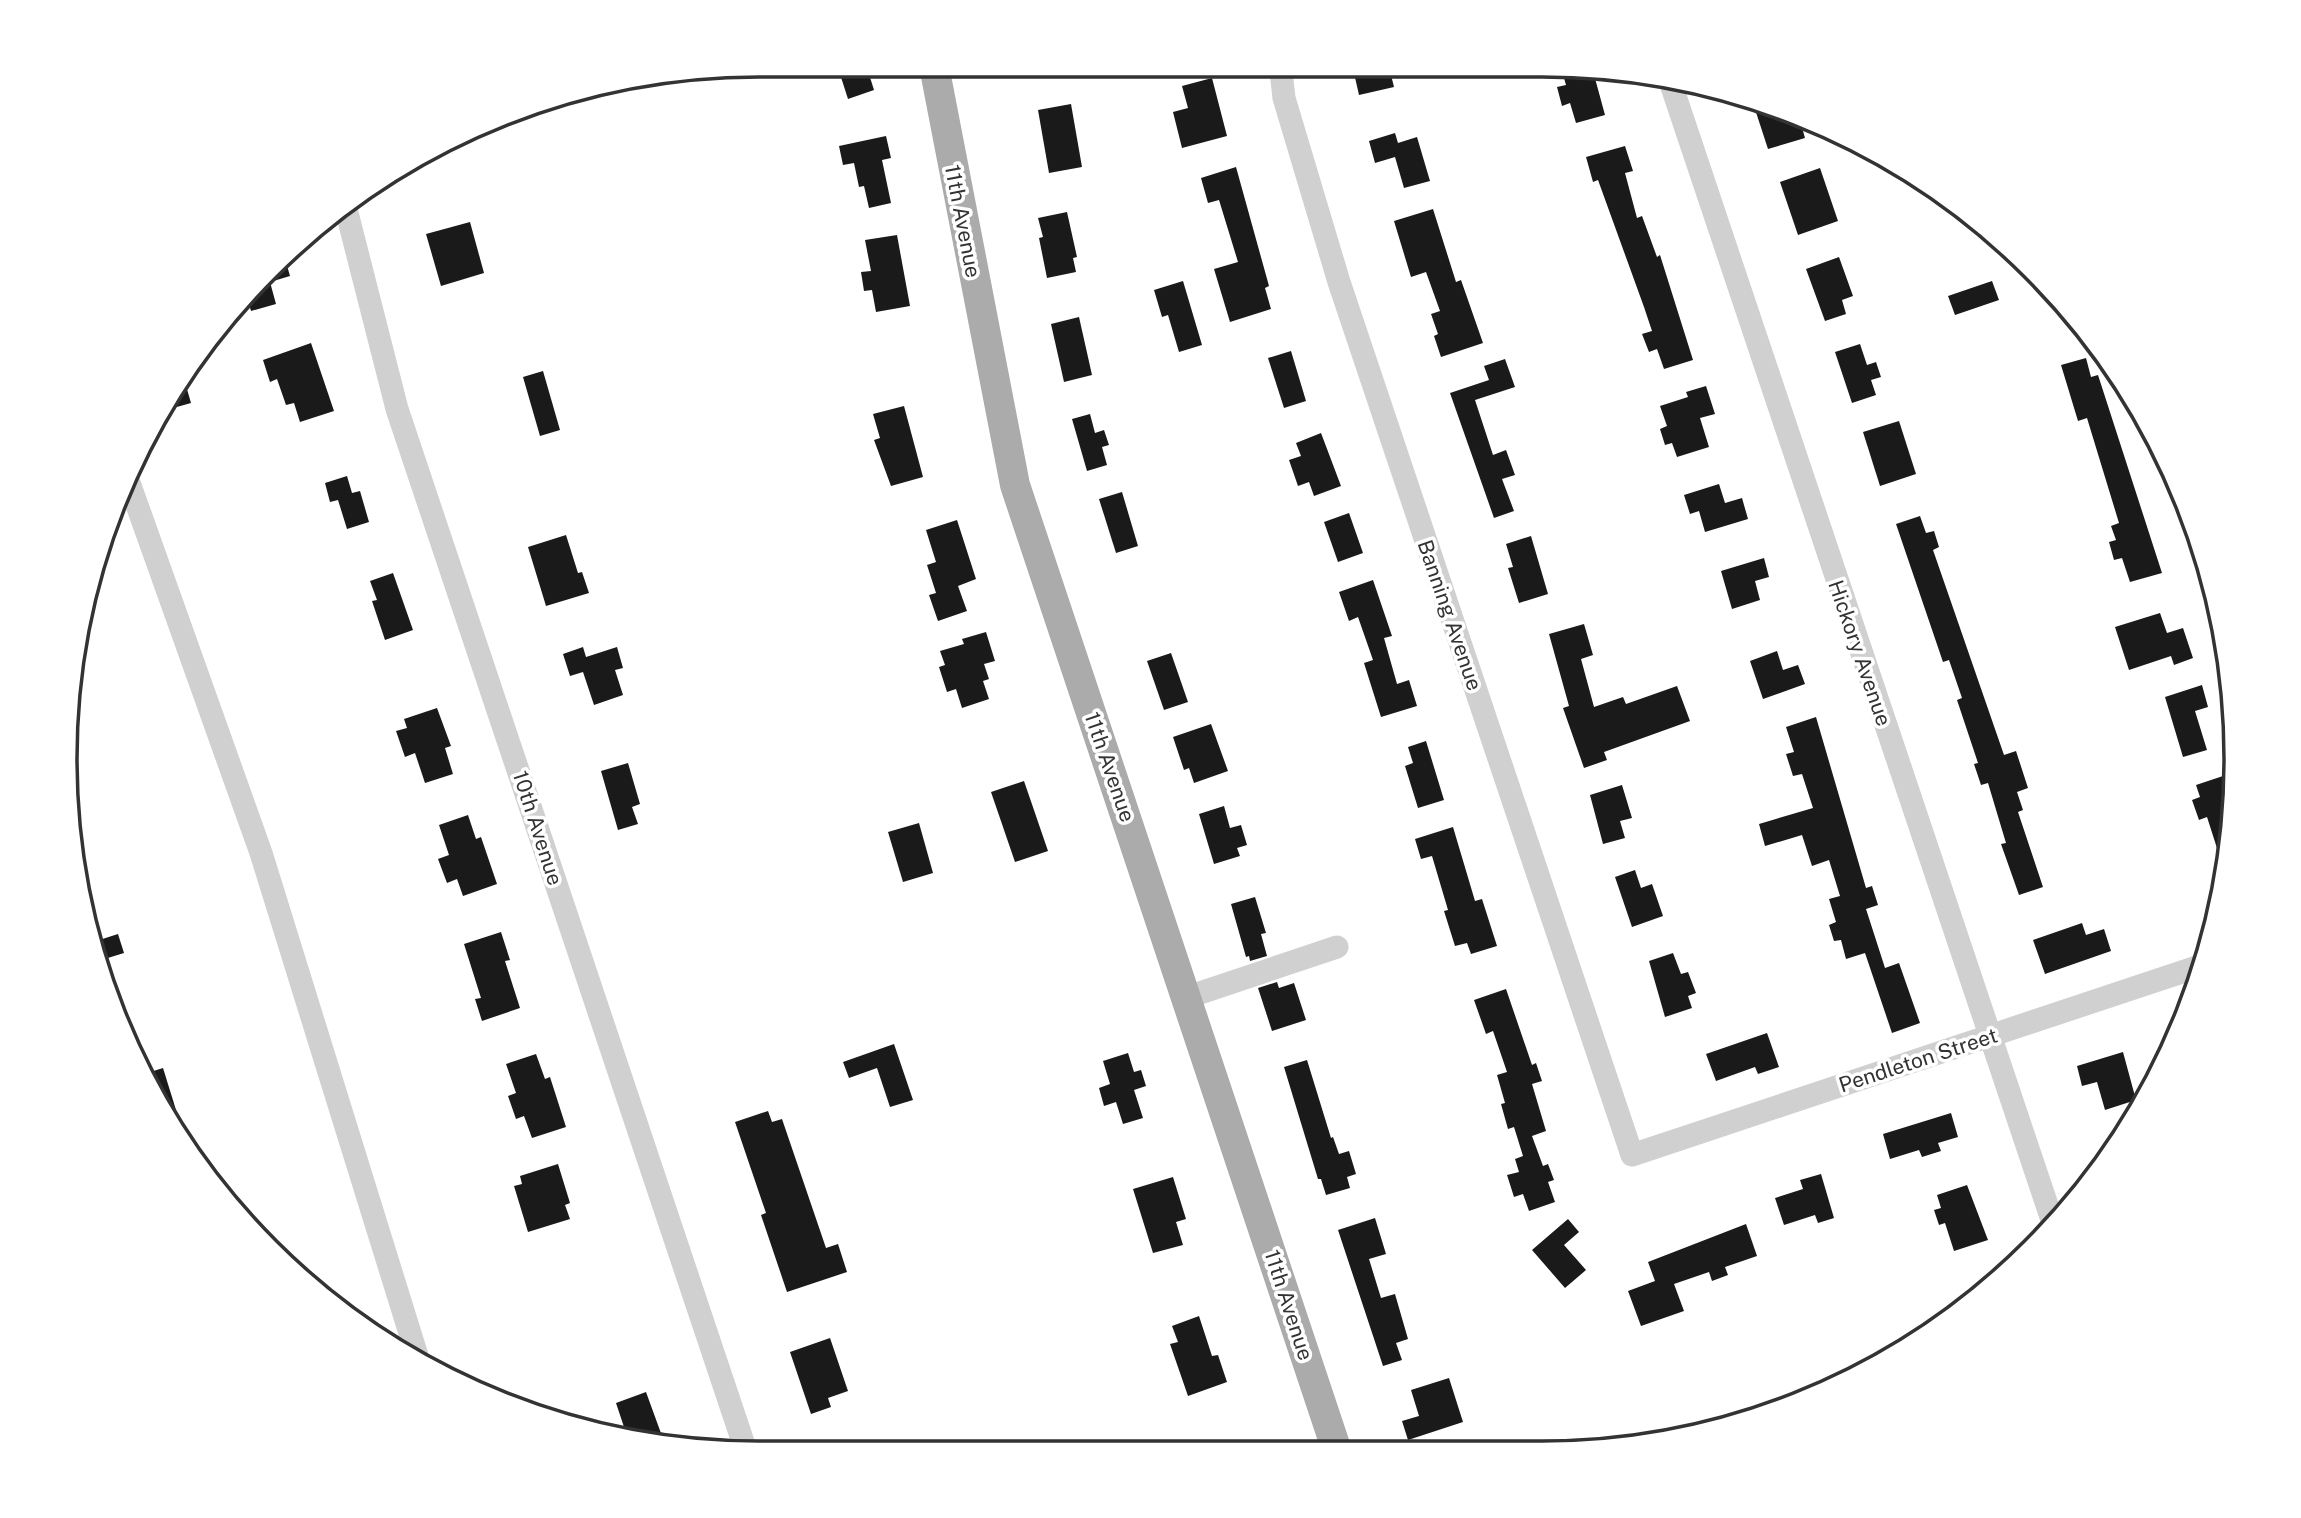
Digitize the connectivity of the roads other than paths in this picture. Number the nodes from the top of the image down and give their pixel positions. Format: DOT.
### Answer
graph roads {
  1 [pos="936,77"];
  2 [pos="1281,77"];
  3 [pos="1673,90"];
  4 [pos="348,215"];
  5 [pos="132,491"];
  6 [pos="1337,947"];
  7 [pos="2191,969"];
  8 [pos="1188,997"];
  9 [pos="1989,1037"];
  10 [pos="1632,1155"];
  11 [pos="2050,1214"];
  12 [pos="415,1348"];
  13 [pos="743,1441"];
  14 [pos="1334,1441"];
  1 -- 8 [label="main road, 11th Avenue"];
  2 -- 10 [label="street, Banning Avenue"];
  3 -- 9 [label="street, Hickory Avenue"];
  4 -- 13 [label="street, 10th Avenue"];
  5 -- 12 [label="street"];
  6 -- 8 [label="street"];
  7 -- 9 [label="street, Pendleton Street"];
  8 -- 14 [label="main road, 11th Avenue"];
  9 -- 10 [label="street, Pendleton Street"];
  9 -- 11 [label="street, Hickory Avenue"];
}
